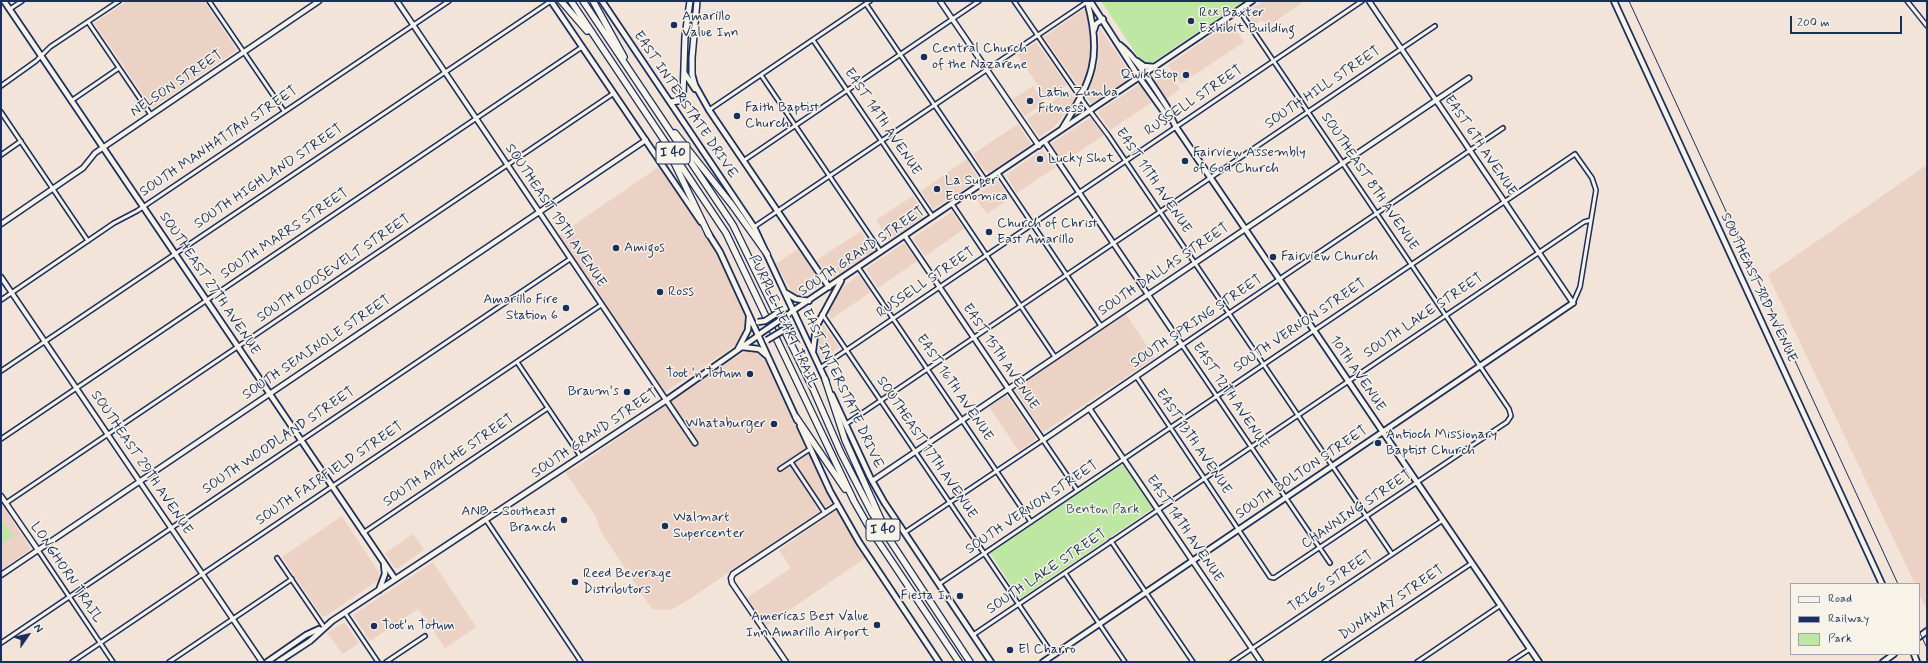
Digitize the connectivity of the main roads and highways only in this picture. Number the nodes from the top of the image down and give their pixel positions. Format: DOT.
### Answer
graph roads {
  1 [pos="4,1"];
  2 [pos="551,1"];
  3 [pos="561,1"];
  4 [pos="571,1"];
  5 [pos="583,1"];
  6 [pos="593,1"];
  7 [pos="602,1"];
  8 [pos="690,1"];
  9 [pos="698,1"];
  10 [pos="1088,1"];
  11 [pos="1252,1"];
  12 [pos="1614,1"];
  13 [pos="1102,19"];
  14 [pos="1094,32"];
  15 [pos="598,41"];
  16 [pos="1120,45"];
  17 [pos="1133,58"];
  18 [pos="1155,67"];
  19 [pos="630,70"];
  20 [pos="685,74"];
  21 [pos="692,74"];
  22 [pos="1144,74"];
  23 [pos="1140,77"];
  24 [pos="671,102"];
  25 [pos="709,110"];
  26 [pos="662,119"];
  27 [pos="1171,119"];
  28 [pos="1061,131"];
  29 [pos="660,134"];
  30 [pos="709,235"];
  31 [pos="767,254"];
  32 [pos="842,278"];
  33 [pos="829,287"];
  34 [pos="783,290"];
  35 [pos="788,300"];
  36 [pos="809,300"];
  37 [pos="1573,303"];
  38 [pos="791,312"];
  39 [pos="750,317"];
  40 [pos="802,330"];
  41 [pos="760,334"];
  42 [pos="742,347"];
  43 [pos="763,347"];
  44 [pos="737,350"];
  45 [pos="812,352"];
  46 [pos="768,357"];
  47 [pos="825,379"];
  48 [pos="796,416"];
  49 [pos="1383,432"];
  50 [pos="860,511"];
  51 [pos="896,551"];
  52 [pos="384,563"];
  53 [pos="395,580"];
  54 [pos="1882,583"];
  55 [pos="379,590"];
  56 [pos="324,627"];
  57 [pos="1893,655"];
  58 [pos="268,662"];
  59 [pos="278,662"];
  60 [pos="939,662"];
  61 [pos="959,662"];
  62 [pos="970,662"];
  63 [pos="991,662"];
  64 [pos="1043,662"];
  65 [pos="1539,662"];
  66 [pos="1883,662"];
  1 -- 52 [label="main road, SOUTHEAST 27TH AVENUE"];
  2 -- 30 [label="main road"];
  3 -- 15 [label="highway"];
  4 -- 15 [label="highway, PURPLE HEART TRAIL / I 40"];
  5 -- 19 [label="highway, PURPLE HEART TRAIL / I 40"];
  6 -- 19 [label="highway"];
  7 -- 24 [label="main road, EAST INTERSTATE DRIVE"];
  8 -- 20 [label="main road"];
  9 -- 21 [label="main road"];
  10 -- 13 [label="main road"];
  10 -- 14 [label="main road"];
  11 -- 18 [label="main road, SOUTH GRAND STREET"];
  12 -- 54 [label="main road, SOUTHEAST 3RD AVENUE"];
  13 -- 14 [label="main road"];
  13 -- 16 [label="main road"];
  14 -- 28 [label="main road"];
  15 -- 29 [label="highway, PURPLE HEART TRAIL / I 40"];
  16 -- 17 [label="main road, 10TH AVENUE"];
  16 -- 23 [label="main road, 10TH AVENUE"];
  17 -- 18 [label="main road"];
  17 -- 22 [label="main road, 10TH AVENUE"];
  18 -- 22 [label="main road, SOUTH GRAND STREET"];
  19 -- 26 [label="highway, PURPLE HEART TRAIL / I 40"];
  20 -- 24 [label="main road"];
  20 -- 25 [label="main road"];
  21 -- 25 [label="main road"];
  22 -- 23 [label="main road, SOUTH GRAND STREET"];
  22 -- 27 [label="main road, 10TH AVENUE"];
  23 -- 27 [label="main road, 10TH AVENUE"];
  23 -- 28 [label="main road, SOUTH GRAND STREET"];
  24 -- 31 [label="main road, EAST INTERSTATE DRIVE"];
  25 -- 33 [label="main road"];
  26 -- 31 [label="highway"];
  26 -- 51 [label="highway, PURPLE HEART TRAIL / I 40"];
  27 -- 49 [label="main road, 10TH AVENUE"];
  28 -- 32 [label="main road, SOUTH GRAND STREET"];
  29 -- 30 [label="highway"];
  29 -- 50 [label="highway, PURPLE HEART TRAIL / I 40"];
  30 -- 39 [label="main road"];
  31 -- 34 [label="main road, EAST INTERSTATE DRIVE"];
  32 -- 33 [label="main road, SOUTH GRAND STREET"];
  32 -- 45 [label="main road"];
  33 -- 36 [label="main road, SOUTH GRAND STREET"];
  34 -- 35 [label="main road, EAST INTERSTATE DRIVE"];
  34 -- 36 [label="main road"];
  35 -- 38 [label="main road, EAST INTERSTATE DRIVE"];
  35 -- 39 [label="main road, bridge"];
  36 -- 38 [label="main road, SOUTH GRAND STREET"];
  37 -- 49 [label="main road, SOUTH BOLTON STREET"];
  38 -- 40 [label="main road, EAST INTERSTATE DRIVE"];
  38 -- 41 [label="main road, SOUTH GRAND STREET, bridge"];
  39 -- 41 [label="main road"];
  39 -- 44 [label="main road"];
  40 -- 43 [label="main road, bridge"];
  40 -- 45 [label="main road, EAST INTERSTATE DRIVE"];
  41 -- 42 [label="main road, SOUTH GRAND STREET"];
  41 -- 43 [label="main road"];
  42 -- 44 [label="main road, SOUTH GRAND STREET"];
  42 -- 46 [label="main road"];
  43 -- 46 [label="main road"];
  44 -- 53 [label="main road, SOUTH GRAND STREET"];
  45 -- 47 [label="main road, EAST INTERSTATE DRIVE"];
  46 -- 48 [label="main road"];
  47 -- 51 [label="highway"];
  47 -- 63 [label="main road, EAST INTERSTATE DRIVE"];
  48 -- 50 [label="highway"];
  48 -- 60 [label="main road"];
  49 -- 64 [label="main road, SOUTH BOLTON STREET"];
  49 -- 65 [label="main road, 10TH AVENUE"];
  50 -- 61 [label="highway, PURPLE HEART TRAIL / I 40"];
  51 -- 62 [label="highway, PURPLE HEART TRAIL / I 40"];
  52 -- 53 [label="main road, SOUTHEAST 27TH AVENUE"];
  52 -- 55 [label="main road"];
  53 -- 55 [label="main road, SOUTH GRAND STREET"];
  55 -- 56 [label="main road, SOUTH GRAND STREET"];
  56 -- 58 [label="main road, SOUTH GRAND STREET"];
  56 -- 59 [label="main road, SOUTH GRAND STREET"];
  57 -- 66 [label="main road"];
}
